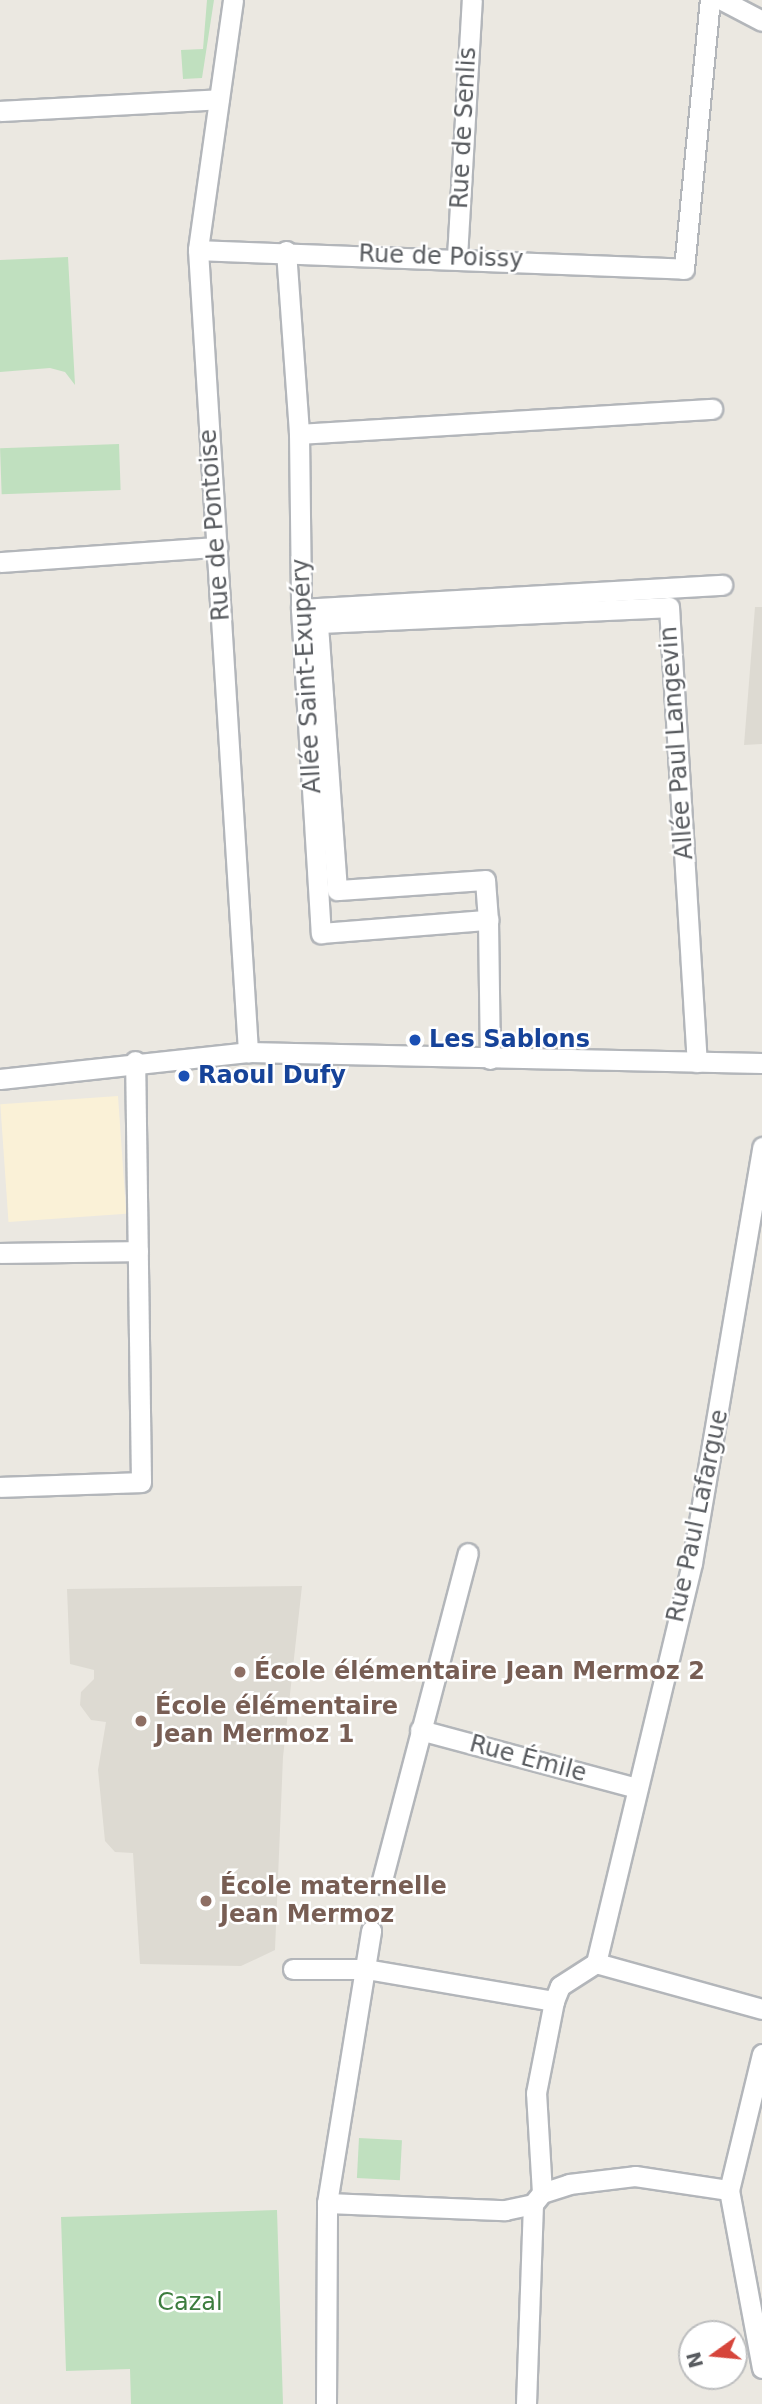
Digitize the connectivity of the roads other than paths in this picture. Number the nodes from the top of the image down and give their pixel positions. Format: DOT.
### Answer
graph roads {
  1 [pos="233,0"];
  2 [pos="472,0"];
  3 [pos="710,0"];
  4 [pos="722,0"];
  5 [pos="762,21"];
  6 [pos="219,99"];
  7 [pos="0,111"];
  8 [pos="198,250"];
  9 [pos="286,251"];
  10 [pos="457,257"];
  11 [pos="712,409"];
  12 [pos="299,434"];
  13 [pos="217,547"];
  14 [pos="0,562"];
  15 [pos="722,585"];
  16 [pos="302,609"];
  17 [pos="318,623"];
  18 [pos="488,920"];
  19 [pos="242,1053"];
  20 [pos="490,1059"];
  21 [pos="135,1061"];
  22 [pos="697,1062"];
  23 [pos="762,1063"];
  24 [pos="0,1079"];
  25 [pos="762,1147"];
  26 [pos="138,1251"];
  27 [pos="0,1253"];
  28 [pos="0,1487"];
  29 [pos="468,1553"];
  30 [pos="420,1730"];
  31 [pos="636,1788"];
  32 [pos="381,1884"];
  33 [pos="371,1931"];
  34 [pos="596,1963"];
  35 [pos="293,1969"];
  36 [pos="366,1969"];
  37 [pos="554,2001"];
  38 [pos="762,2009"];
  39 [pos="762,2054"];
  40 [pos="729,2190"];
  41 [pos="538,2199"];
  42 [pos="327,2203"];
  43 [pos="762,2368"];
  44 [pos="326,2404"];
  45 [pos="526,2404"];
  1 -- 6 [label="street, Rue de Pontoise"];
  2 -- 10 [label="street, Rue de Senlis"];
  3 -- 10 [label="street, Rue de Poissy"];
  4 -- 5 [label="street"];
  6 -- 7 [label="street"];
  6 -- 8 [label="street, Rue de Pontoise"];
  8 -- 9 [label="street, Rue de Poissy"];
  8 -- 13 [label="street, Rue de Pontoise"];
  9 -- 10 [label="street, Rue de Poissy"];
  9 -- 12 [label="street, Allée Saint-Exupéry"];
  11 -- 12 [label="street"];
  12 -- 16 [label="street, Allée Saint-Exupéry"];
  13 -- 14 [label="street"];
  13 -- 19 [label="street, Rue de Pontoise"];
  15 -- 16 [label="street"];
  16 -- 18 [label="street, Allée Saint-Exupéry"];
  17 -- 18 [label="street, Allée Saint-Exupéry"];
  17 -- 22 [label="street, Allée Paul Langevin"];
  18 -- 20 [label="street, Allée Saint-Exupéry"];
  19 -- 20 [label="street"];
  19 -- 21 [label="street"];
  20 -- 22 [label="street"];
  21 -- 24 [label="street"];
  21 -- 26 [label="street"];
  22 -- 23 [label="street"];
  25 -- 31 [label="street, Rue Paul Lafargue"];
  26 -- 27 [label="street"];
  26 -- 28 [label="street"];
  29 -- 30 [label="street"];
  30 -- 31 [label="street, Rue Émile"];
  30 -- 32 [label="street"];
  31 -- 34 [label="street, Rue Paul Lafargue"];
  33 -- 36 [label="street"];
  34 -- 37 [label="street"];
  34 -- 38 [label="street"];
  35 -- 36 [label="street"];
  36 -- 37 [label="street"];
  36 -- 42 [label="street"];
  37 -- 41 [label="street"];
  39 -- 40 [label="street"];
  40 -- 41 [label="street"];
  40 -- 43 [label="street"];
  41 -- 42 [label="street"];
  41 -- 45 [label="street"];
  42 -- 44 [label="street"];
}
